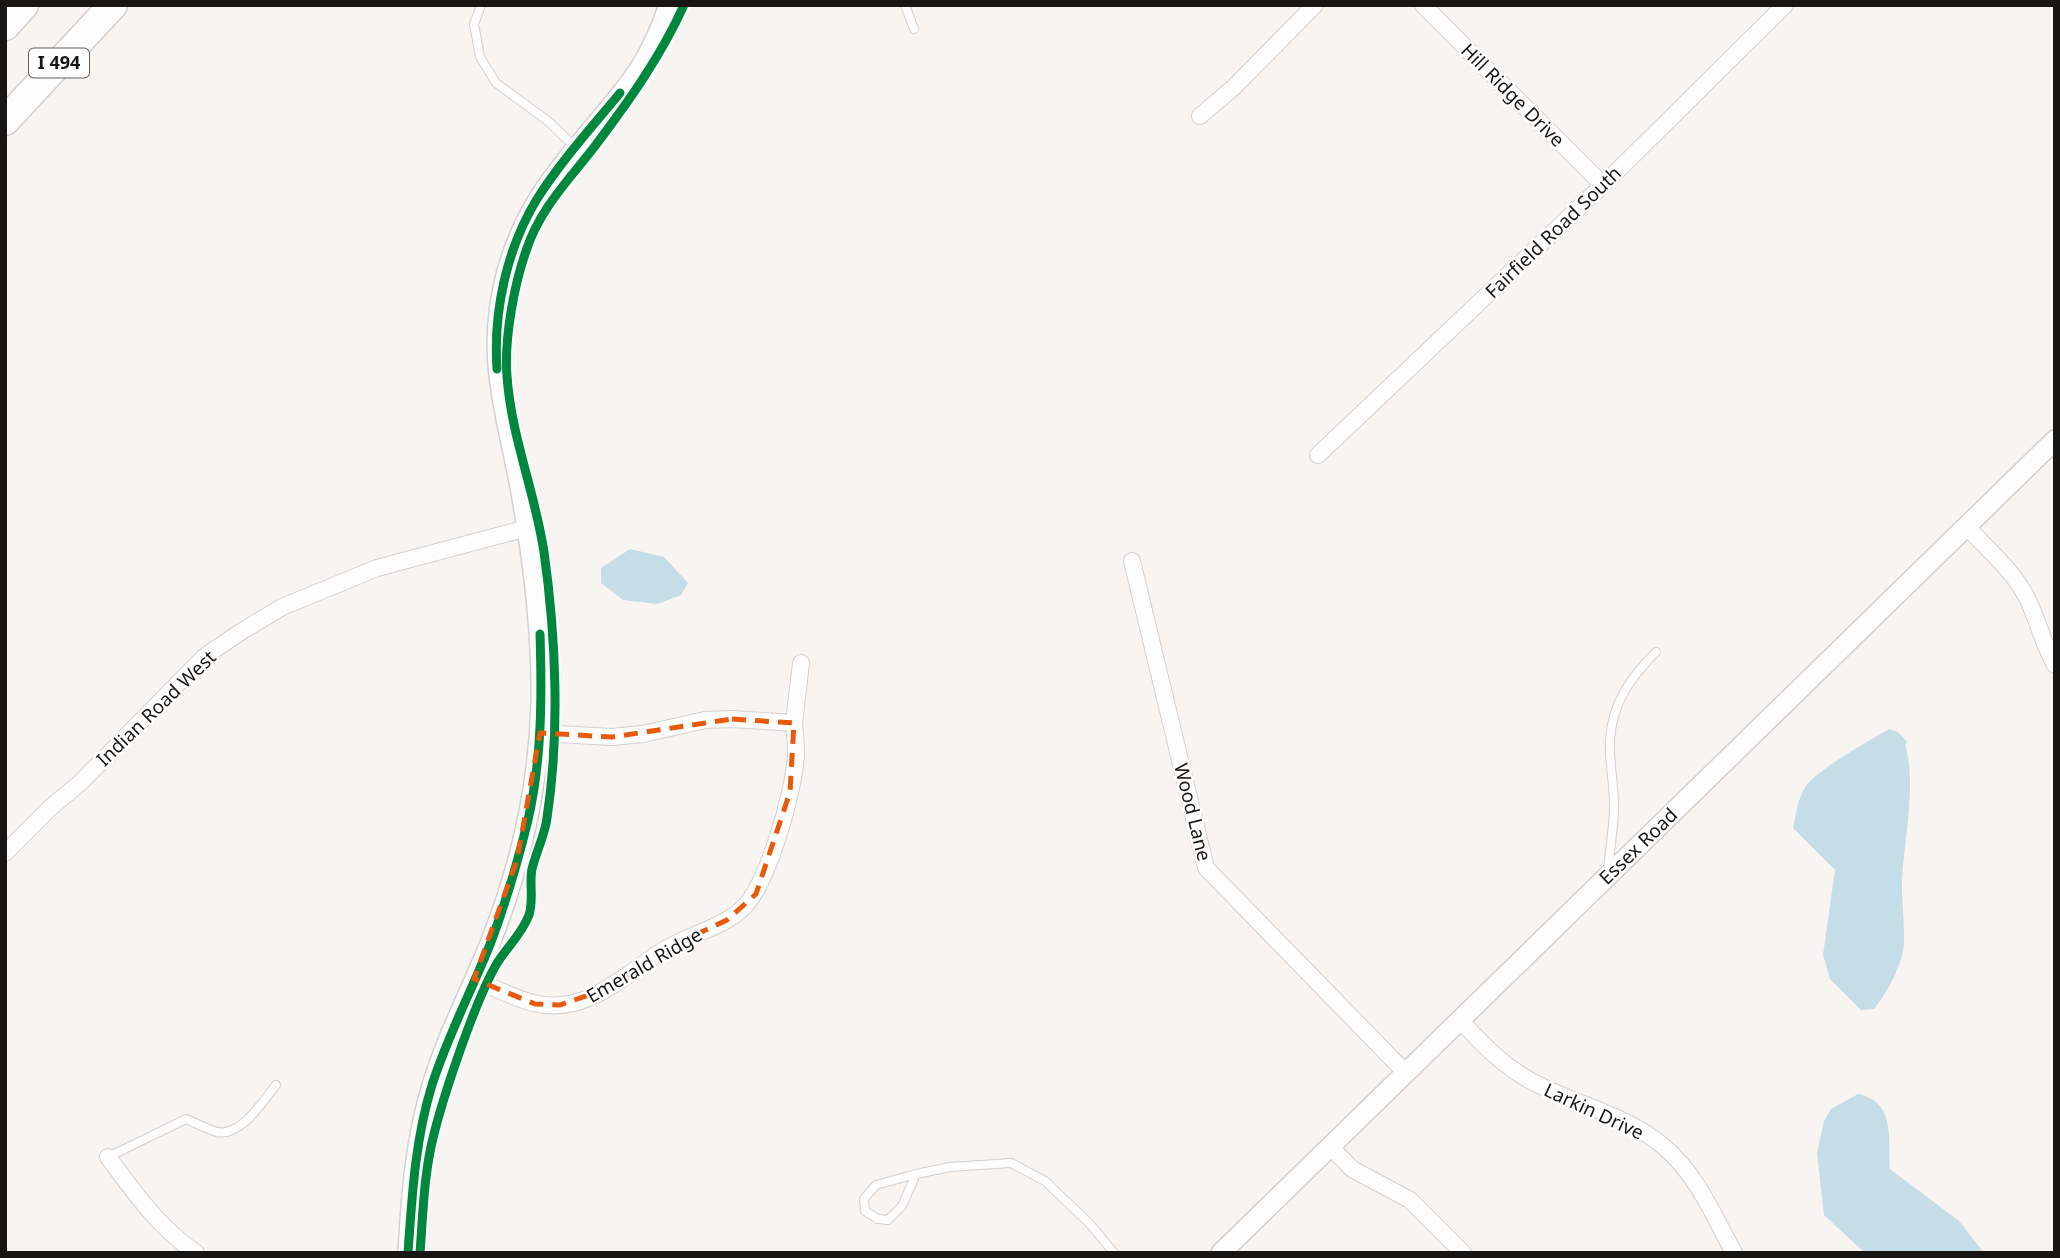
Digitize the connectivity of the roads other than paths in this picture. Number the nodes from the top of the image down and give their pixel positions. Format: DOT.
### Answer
graph roads {
  1 [pos="24,5"];
  2 [pos="113,5"];
  3 [pos="481,5"];
  4 [pos="669,5"];
  5 [pos="905,5"];
  6 [pos="1315,5"];
  7 [pos="1423,5"];
  8 [pos="1785,5"];
  9 [pos="5,26"];
  10 [pos="914,29"];
  11 [pos="1200,116"];
  12 [pos="5,121"];
  13 [pos="576,148"];
  14 [pos="1603,185"];
  15 [pos="2055,440"];
  16 [pos="1318,455"];
  17 [pos="1966,526"];
  18 [pos="527,528"];
  19 [pos="1132,561"];
  20 [pos="1656,652"];
  21 [pos="801,663"];
  22 [pos="2055,665"];
  23 [pos="794,723"];
  24 [pos="540,733"];
  25 [pos="5,853"];
  26 [pos="1607,876"];
  27 [pos="474,979"];
  28 [pos="1460,1020"];
  29 [pos="1405,1072"];
  30 [pos="276,1085"];
  31 [pos="1330,1146"];
  32 [pos="108,1157"];
  33 [pos="916,1174"];
  34 [pos="196,1253"];
  35 [pos="408,1253"];
  36 [pos="1114,1253"];
  37 [pos="1221,1253"];
  38 [pos="1463,1253"];
  39 [pos="1734,1253"];
  1 -- 9 [label="highway"];
  2 -- 12 [label="highway, I 494"];
  3 -- 13 [label="lane"];
  4 -- 13 [label="street"];
  5 -- 10 [label="lane"];
  6 -- 11 [label="street"];
  7 -- 14 [label="street, Hill Ridge Drive"];
  8 -- 14 [label="street, Fairfield Road South"];
  13 -- 18 [label="street"];
  14 -- 16 [label="street, Fairfield Road South"];
  15 -- 17 [label="street, Essex Road"];
  17 -- 22 [label="street"];
  17 -- 26 [label="street, Essex Road"];
  18 -- 24 [label="street"];
  18 -- 25 [label="street, Indian Road West"];
  19 -- 29 [label="street, Wood Lane"];
  20 -- 26 [label="lane"];
  21 -- 23 [label="street, Emerald Ridge"];
  23 -- 24 [label="street"];
  23 -- 27 [label="street, Emerald Ridge"];
  24 -- 27 [label="street"];
  26 -- 28 [label="street, Essex Road"];
  27 -- 35 [label="street"];
  28 -- 29 [label="street, Essex Road"];
  28 -- 39 [label="street, Larkin Drive"];
  29 -- 31 [label="street, Essex Road"];
  30 -- 32 [label="lane"];
  31 -- 37 [label="street, Essex Road"];
  31 -- 38 [label="street"];
  32 -- 34 [label="street"];
  33 -- 33 [label="lane"];
  33 -- 36 [label="lane"];
}
